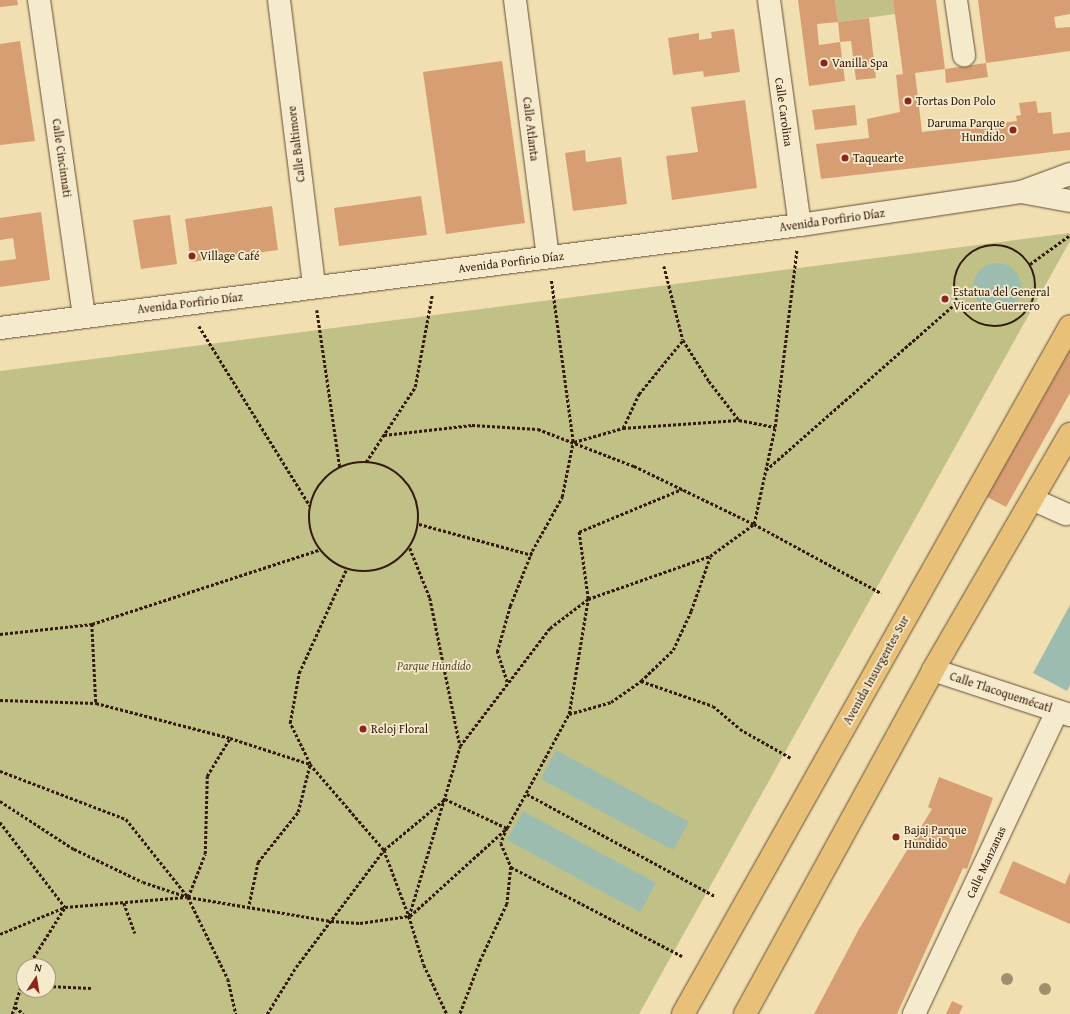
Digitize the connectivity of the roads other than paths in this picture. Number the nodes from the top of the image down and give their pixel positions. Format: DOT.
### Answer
graph roads {
  1 [pos="39,0"];
  2 [pos="279,0"];
  3 [pos="514,0"];
  4 [pos="769,0"];
  5 [pos="956,0"];
  6 [pos="964,55"];
  7 [pos="1070,174"];
  8 [pos="1021,192"];
  9 [pos="1070,201"];
  10 [pos="800,225"];
  11 [pos="548,257"];
  12 [pos="314,287"];
  13 [pos="84,317"];
  14 [pos="1070,326"];
  15 [pos="0,328"];
  16 [pos="1070,434"];
  17 [pos="1034,500"];
  18 [pos="1066,514"];
  19 [pos="933,670"];
  20 [pos="1064,713"];
  21 [pos="747,1013"];
  22 [pos="683,1014"];
  23 [pos="914,1014"];
  1 -- 13 [label="street, Calle Cincinnati"];
  2 -- 12 [label="street, Calle Baltimore"];
  3 -- 11 [label="street, Calle Atlanta"];
  4 -- 10 [label="street, Calle Carolina"];
  5 -- 6 [label="street"];
  7 -- 8 [label="street, Avenida Porfirio Díaz"];
  8 -- 9 [label="street, Avenida Porfirio Díaz"];
  8 -- 10 [label="street, Avenida Porfirio Díaz"];
  10 -- 11 [label="street, Avenida Porfirio Díaz"];
  11 -- 12 [label="street, Avenida Porfirio Díaz"];
  12 -- 13 [label="street, Avenida Porfirio Díaz"];
  13 -- 15 [label="street, Avenida Porfirio Díaz"];
  14 -- 22 [label="main road, Avenida Insurgentes Sur"];
  16 -- 17 [label="main road"];
  17 -- 18 [label="street"];
  17 -- 19 [label="main road"];
  19 -- 20 [label="street, Calle Tlacoquemécatl"];
  19 -- 21 [label="main road"];
  20 -- 23 [label="street, Calle Manzanas"];
}
